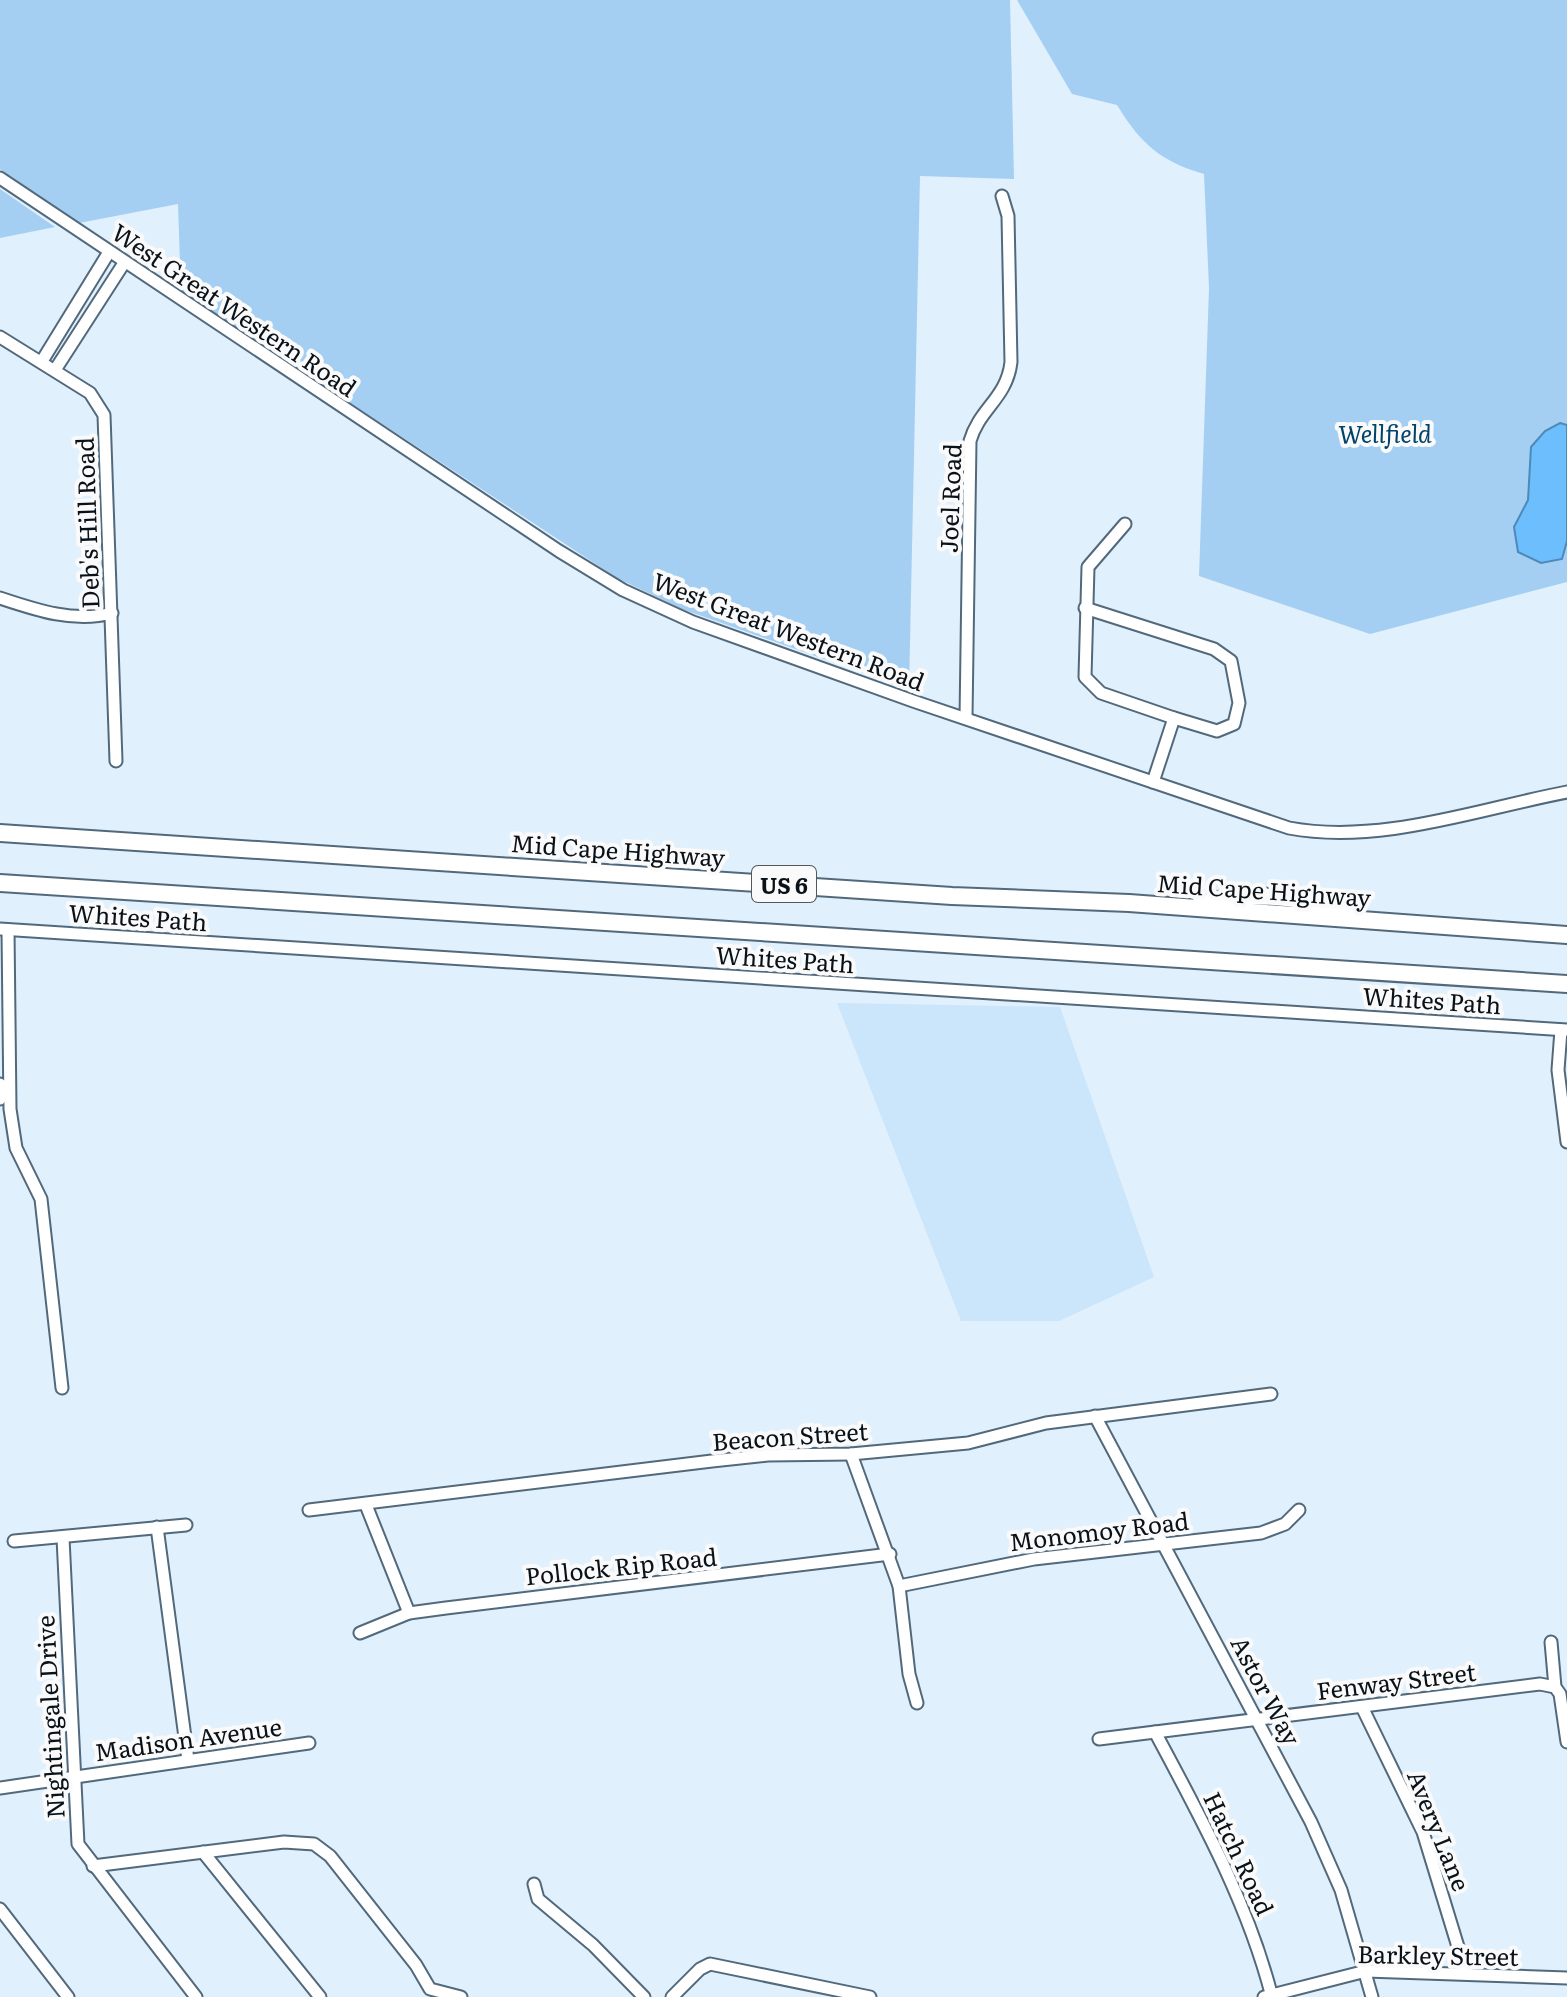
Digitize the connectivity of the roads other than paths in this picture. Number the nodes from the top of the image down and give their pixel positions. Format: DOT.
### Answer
graph roads {
  1 [pos="0,178"];
  2 [pos="1002,196"];
  3 [pos="109,252"];
  4 [pos="124,263"];
  5 [pos="0,337"];
  6 [pos="42,361"];
  7 [pos="55,370"];
  8 [pos="1125,524"];
  9 [pos="0,598"];
  10 [pos="1085,608"];
  11 [pos="112,613"];
  12 [pos="966,718"];
  13 [pos="1174,718"];
  14 [pos="116,761"];
  15 [pos="1153,782"];
  16 [pos="1567,792"];
  17 [pos="0,833"];
  18 [pos="0,883"];
  19 [pos="4,929"];
  20 [pos="1567,935"];
  21 [pos="1567,984"];
  22 [pos="1564,1030"];
  23 [pos="0,1084"];
  24 [pos="0,1099"];
  25 [pos="1567,1142"];
  26 [pos="62,1388"];
  27 [pos="1271,1394"];
  28 [pos="1095,1416"];
  29 [pos="851,1454"];
  30 [pos="366,1505"];
  31 [pos="309,1510"];
  32 [pos="1299,1510"];
  33 [pos="186,1525"];
  34 [pos="157,1527"];
  35 [pos="63,1538"];
  36 [pos="14,1541"];
  37 [pos="1164,1543"];
  38 [pos="890,1554"];
  39 [pos="899,1586"];
  40 [pos="409,1613"];
  41 [pos="360,1633"];
  42 [pos="1551,1642"];
  43 [pos="1555,1687"];
  44 [pos="917,1703"];
  45 [pos="1362,1707"];
  46 [pos="1257,1719"];
  47 [pos="1155,1732"];
  48 [pos="1099,1739"];
  49 [pos="1567,1742"];
  50 [pos="309,1743"];
  51 [pos="188,1760"];
  52 [pos="73,1777"];
  53 [pos="0,1788"];
  54 [pos="203,1852"];
  55 [pos="93,1866"];
  56 [pos="534,1884"];
  57 [pos="0,1909"];
  58 [pos="1366,1971"];
  59 [pos="1466,1973"];
  60 [pos="1567,1978"];
  61 [pos="430,1993"];
  62 [pos="1269,1996"];
  63 [pos="68,1997"];
  64 [pos="196,1997"];
  65 [pos="320,1997"];
  66 [pos="461,1997"];
  67 [pos="644,1997"];
  68 [pos="672,1997"];
  69 [pos="870,1997"];
  70 [pos="1372,1997"];
  1 -- 3 [label="street, West Great Western Road"];
  2 -- 12 [label="street, Joel Road"];
  3 -- 4 [label="street, West Great Western Road"];
  3 -- 6 [label="street"];
  4 -- 7 [label="street"];
  4 -- 12 [label="street, West Great Western Road"];
  5 -- 6 [label="street, Deb's Hill Road"];
  6 -- 7 [label="street, Deb's Hill Road"];
  7 -- 11 [label="street, Deb's Hill Road"];
  8 -- 10 [label="street"];
  9 -- 11 [label="street"];
  10 -- 13 [label="street"];
  10 -- 13 [label="street"];
  11 -- 14 [label="street, Deb's Hill Road"];
  12 -- 15 [label="street, West Great Western Road"];
  13 -- 15 [label="street"];
  15 -- 16 [label="street, West Great Western Road"];
  17 -- 20 [label="highway, Mid Cape Highway / US 6"];
  18 -- 21 [label="highway, US 6"];
  19 -- 22 [label="street, Whites Path"];
  19 -- 26 [label="street"];
  22 -- 25 [label="street"];
  23 -- 24 [label="street"];
  27 -- 28 [label="street, Beacon Street"];
  28 -- 29 [label="street, Beacon Street"];
  28 -- 37 [label="street, Astor Way"];
  29 -- 30 [label="street, Beacon Street"];
  29 -- 38 [label="street"];
  30 -- 31 [label="street, Beacon Street"];
  30 -- 40 [label="street"];
  32 -- 37 [label="street, Monomoy Road"];
  33 -- 34 [label="street"];
  34 -- 35 [label="street"];
  34 -- 51 [label="street"];
  35 -- 36 [label="street"];
  35 -- 52 [label="street, Nightingale Drive"];
  37 -- 39 [label="street, Monomoy Road"];
  37 -- 46 [label="street, Astor Way"];
  38 -- 39 [label="street"];
  38 -- 40 [label="street, Pollock Rip Road"];
  39 -- 44 [label="street"];
  40 -- 41 [label="street, Pollock Rip Road"];
  42 -- 43 [label="street"];
  43 -- 45 [label="street, Fenway Street"];
  43 -- 49 [label="street"];
  45 -- 46 [label="street, Fenway Street"];
  45 -- 59 [label="street, Avery Lane"];
  46 -- 47 [label="street, Fenway Street"];
  46 -- 58 [label="street, Astor Way"];
  47 -- 48 [label="street, Fenway Street"];
  47 -- 62 [label="street, Hatch Road"];
  50 -- 51 [label="street, Madison Avenue"];
  51 -- 52 [label="street, Madison Avenue"];
  52 -- 53 [label="street, Madison Avenue"];
  52 -- 55 [label="street, Nightingale Drive"];
  54 -- 55 [label="street"];
  54 -- 61 [label="street"];
  54 -- 65 [label="street"];
  55 -- 64 [label="street, Nightingale Drive"];
  56 -- 67 [label="street"];
  57 -- 63 [label="street"];
  58 -- 59 [label="street, Barkley Street"];
  58 -- 62 [label="street, Barkley Street"];
  58 -- 70 [label="street, Astor Way"];
  59 -- 60 [label="street, Barkley Street"];
  61 -- 66 [label="street"];
  68 -- 69 [label="street"];
}
